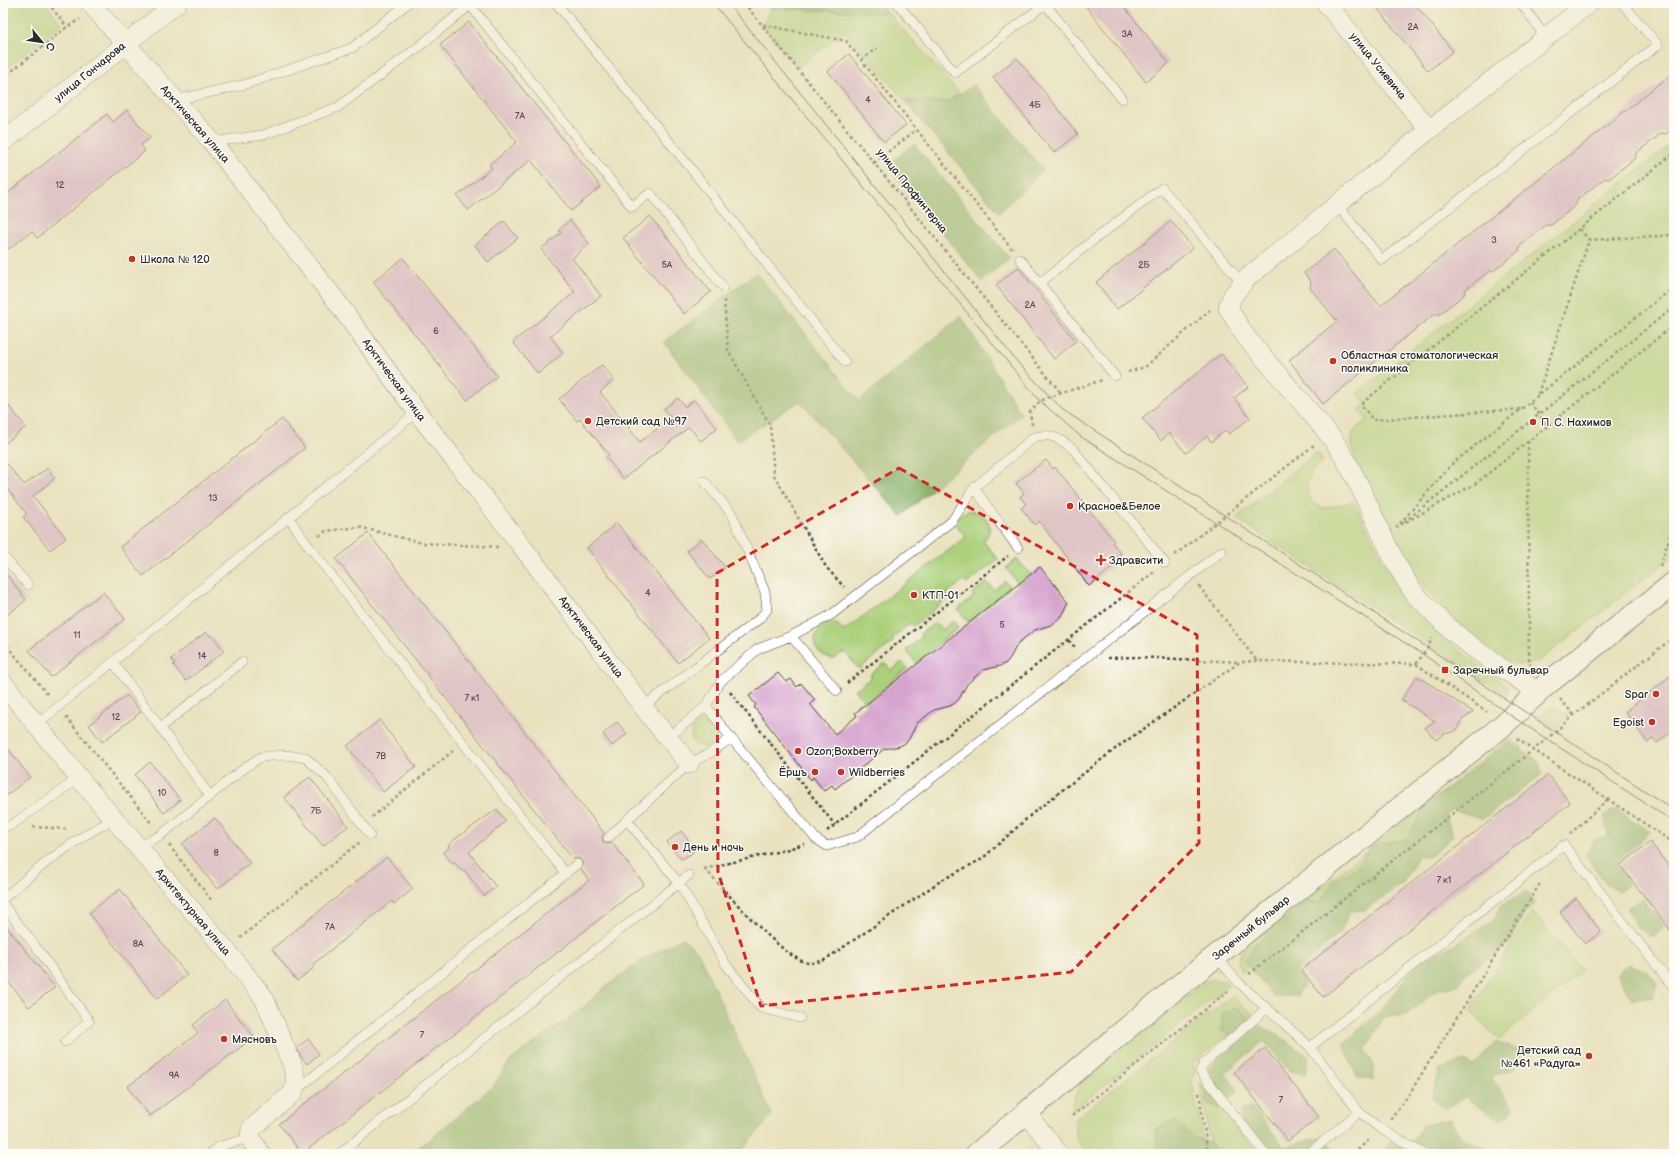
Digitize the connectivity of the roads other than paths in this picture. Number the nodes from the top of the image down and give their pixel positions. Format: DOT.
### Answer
graph roads {
  1 [pos="177,3"];
  2 [pos="408,3"];
  3 [pos="556,3"];
  4 [pos="897,3"];
  5 [pos="1326,3"];
  6 [pos="1521,3"];
  7 [pos="1590,3"];
  8 [pos="1622,3"];
  9 [pos="92,6"];
  10 [pos="1546,38"];
  11 [pos="126,44"];
  12 [pos="1122,100"];
  13 [pos="174,101"];
  14 [pos="1429,130"];
  15 [pos="3,142"];
  16 [pos="212,142"];
  17 [pos="1337,205"];
  18 [pos="1020,259"];
  19 [pos="1040,283"];
  20 [pos="1242,283"];
  21 [pos="723,287"];
  22 [pos="844,362"];
  23 [pos="1115,376"];
  24 [pos="416,412"];
  25 [pos="704,481"];
  26 [pos="974,488"];
  27 [pos="289,518"];
  28 [pos="1018,548"];
  29 [pos="1222,551"];
  30 [pos="3,556"];
  31 [pos="1165,563"];
  32 [pos="1674,583"];
  33 [pos="28,585"];
  34 [pos="791,636"];
  35 [pos="113,662"];
  36 [pos="242,662"];
  37 [pos="3,683"];
  38 [pos="1543,688"];
  39 [pos="837,691"];
  40 [pos="706,706"];
  41 [pos="643,707"];
  42 [pos="36,726"];
  43 [pos="161,727"];
  44 [pos="668,738"];
  45 [pos="731,738"];
  46 [pos="689,764"];
  47 [pos="79,778"];
  48 [pos="210,796"];
  49 [pos="114,819"];
  50 [pos="627,820"];
  51 [pos="7,826"];
  52 [pos="370,835"];
  53 [pos="608,838"];
  54 [pos="138,847"];
  55 [pos="577,864"];
  56 [pos="566,874"];
  57 [pos="689,875"];
  58 [pos="679,883"];
  59 [pos="3,899"];
  60 [pos="3,904"];
  61 [pos="1216,957"];
  62 [pos="1674,988"];
  63 [pos="1267,1008"];
  64 [pos="800,1018"];
  65 [pos="65,1042"];
  66 [pos="1310,1047"];
  67 [pos="293,1093"];
  68 [pos="1359,1112"];
  69 [pos="1026,1113"];
  70 [pos="250,1138"];
  71 [pos="210,1154"];
  72 [pos="261,1154"];
  73 [pos="339,1154"];
  74 [pos="977,1154"];
  75 [pos="1059,1154"];
  76 [pos="1267,1154"];
  77 [pos="1308,1154"];
  78 [pos="1424,1154"];
  1 -- 11 [label="street, улица Гончарова"];
  2 -- 13 [label="lane"];
  3 -- 22 [label="lane"];
  4 -- 12 [label="lane"];
  5 -- 14 [label="street, улица Усиевича"];
  6 -- 10 [label="lane"];
  7 -- 10 [label="street"];
  8 -- 17 [label="lane"];
  9 -- 11 [label="street, Арктическая улица"];
  10 -- 14 [label="street"];
  11 -- 13 [label="street, Арктическая улица"];
  11 -- 15 [label="street, улица Гончарова"];
  13 -- 16 [label="street, Арктическая улица"];
  14 -- 17 [label="street"];
  16 -- 21 [label="lane"];
  16 -- 24 [label="street, Арктическая улица"];
  17 -- 20 [label="street"];
  18 -- 19 [label="lane"];
  19 -- 20 [label="lane"];
  19 -- 23 [label="lane"];
  20 -- 38 [label="street"];
  24 -- 27 [label="lane"];
  24 -- 41 [label="street, Арктическая улица"];
  25 -- 41 [label="lane"];
  26 -- 28 [label="lane"];
  26 -- 31 [label="lane"];
  26 -- 34 [label="lane"];
  27 -- 35 [label="lane"];
  27 -- 56 [label="lane"];
  29 -- 45 [label="lane"];
  30 -- 33 [label="lane"];
  32 -- 38 [label="street, Заречный бульвар"];
  34 -- 39 [label="lane"];
  34 -- 40 [label="lane"];
  35 -- 42 [label="lane"];
  35 -- 43 [label="lane"];
  36 -- 43 [label="lane"];
  37 -- 42 [label="street, Архитектурная улица"];
  38 -- 61 [label="street, Заречный бульвар"];
  40 -- 44 [label="lane"];
  40 -- 45 [label="lane"];
  41 -- 44 [label="street, Арктическая улица"];
  42 -- 47 [label="street, Архитектурная улица"];
  43 -- 48 [label="lane"];
  44 -- 46 [label="street, Арктическая улица"];
  45 -- 46 [label="lane"];
  46 -- 50 [label="lane"];
  47 -- 49 [label="street, Архитектурная улица"];
  47 -- 51 [label="lane"];
  48 -- 52 [label="lane"];
  48 -- 54 [label="lane"];
  49 -- 54 [label="street, Архитектурная улица"];
  49 -- 59 [label="lane"];
  50 -- 53 [label="lane"];
  50 -- 58 [label="lane"];
  54 -- 67 [label="street, Архитектурная улица"];
  55 -- 56 [label="lane"];
  56 -- 67 [label="lane"];
  57 -- 58 [label="lane"];
  58 -- 64 [label="lane"];
  58 -- 73 [label="lane"];
  60 -- 65 [label="lane"];
  61 -- 63 [label="lane"];
  61 -- 69 [label="street, Заречный бульвар"];
  62 -- 66 [label="lane"];
  63 -- 66 [label="lane"];
  63 -- 76 [label="lane"];
  66 -- 68 [label="lane"];
  67 -- 70 [label="street"];
  68 -- 77 [label="lane"];
  68 -- 78 [label="lane"];
  69 -- 74 [label="street, Заречный бульвар"];
  69 -- 75 [label="street"];
  70 -- 71 [label="lane"];
  70 -- 72 [label="street"];
}
